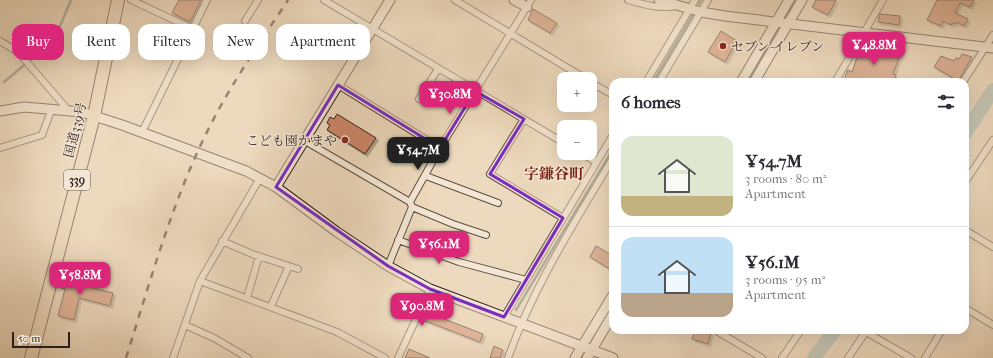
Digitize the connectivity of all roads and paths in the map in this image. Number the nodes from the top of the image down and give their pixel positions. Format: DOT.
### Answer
graph roads {
  1 [pos="118,0"];
  2 [pos="131,0"];
  3 [pos="208,0"];
  4 [pos="258,0"];
  5 [pos="324,0"];
  6 [pos="390,0"];
  7 [pos="455,0"];
  8 [pos="514,0"];
  9 [pos="628,0"];
  10 [pos="659,0"];
  11 [pos="695,0"];
  12 [pos="708,0"];
  13 [pos="789,0"];
  14 [pos="802,0"];
  15 [pos="883,0"];
  16 [pos="529,4"];
  17 [pos="678,6"];
  18 [pos="690,9"];
  19 [pos="701,12"];
  20 [pos="245,22"];
  21 [pos="777,22"];
  22 [pos="788,23"];
  23 [pos="180,24"];
  24 [pos="195,24"];
  25 [pos="372,28"];
  26 [pos="866,32"];
  27 [pos="510,33"];
  28 [pos="993,35"];
  29 [pos="0,41"];
  30 [pos="989,47"];
  31 [pos="177,60"];
  32 [pos="438,68"];
  33 [pos="574,72"];
  34 [pos="648,78"];
  35 [pos="661,78"];
  36 [pos="743,78"];
  37 [pos="756,78"];
  38 [pos="837,78"];
  39 [pos="966,78"];
  40 [pos="338,86"];
  41 [pos="597,86"];
  42 [pos="475,91"];
  43 [pos="609,93"];
  44 [pos="419,99"];
  45 [pos="52,108"];
  46 [pos="68,110"];
  47 [pos="0,111"];
  48 [pos="94,116"];
  49 [pos="524,119"];
  50 [pos="142,132"];
  51 [pos="557,139"];
  52 [pos="305,141"];
  53 [pos="609,141"];
  54 [pos="992,143"];
  55 [pos="0,148"];
  56 [pos="440,148"];
  57 [pos="593,160"];
  58 [pos="596,162"];
  59 [pos="609,165"];
  60 [pos="426,176"];
  61 [pos="969,176"];
  62 [pos="260,178"];
  63 [pos="276,187"];
  64 [pos="498,203"];
  65 [pos="411,204"];
  66 [pos="563,218"];
  67 [pos="969,232"];
  68 [pos="486,235"];
  69 [pos="398,240"];
  70 [pos="222,241"];
  71 [pos="993,247"];
  72 [pos="259,256"];
  73 [pos="289,266"];
  74 [pos="388,266"];
  75 [pos="298,269"];
  76 [pos="526,280"];
  77 [pos="200,281"];
  78 [pos="430,289"];
  79 [pos="247,298"];
  80 [pos="609,302"];
  81 [pos="271,306"];
  82 [pos="969,310"];
  83 [pos="504,317"];
  84 [pos="609,321"];
  85 [pos="520,323"];
  86 [pos="185,325"];
  87 [pos="993,325"];
  88 [pos="722,334"];
  89 [pos="798,334"];
  90 [pos="864,334"];
  91 [pos="871,334"];
  92 [pos="940,334"];
  93 [pos="582,346"];
  94 [pos="590,354"];
  95 [pos="31,358"];
  96 [pos="173,358"];
  97 [pos="248,358"];
  98 [pos="386,358"];
  99 [pos="398,358"];
  100 [pos="508,358"];
  101 [pos="575,358"];
  102 [pos="614,358"];
  103 [pos="762,358"];
  104 [pos="782,358"];
  105 [pos="848,358"];
  106 [pos="911,358"];
  107 [pos="925,358"];
  1 -- 48 [label="highway, 国道339号 / 339"];
  2 -- 23 [label="street"];
  3 -- 24 [label="street"];
  4 -- 20 [label="street"];
  5 -- 25 [label="street"];
  6 -- 25 [label="street"];
  7 -- 27 [label="street"];
  8 -- 16 [label="street"];
  9 -- 17 [label="street"];
  10 -- 17 [label="street"];
  11 -- 18 [label="street"];
  12 -- 19 [label="street"];
  13 -- 21 [label="street"];
  14 -- 22 [label="street"];
  15 -- 26 [label="street"];
  16 -- 27 [label="street"];
  17 -- 18 [label="street"];
  18 -- 19 [label="street"];
  18 -- 34 [label="street"];
  19 -- 21 [label="street"];
  19 -- 35 [label="street"];
  21 -- 22 [label="street"];
  21 -- 36 [label="street"];
  22 -- 26 [label="street"];
  22 -- 37 [label="street"];
  25 -- 32 [label="street"];
  25 -- 40 [label="street"];
  26 -- 30 [label="street"];
  26 -- 38 [label="street"];
  27 -- 33 [label="street"];
  27 -- 42 [label="street"];
  28 -- 30 [label="street"];
  29 -- 46 [label="street"];
  30 -- 39 [label="street"];
  31 -- 50 [label="street"];
  32 -- 42 [label="street"];
  32 -- 44 [label="street"];
  40 -- 52 [label="street"];
  40 -- 56 [label="street"];
  41 -- 43 [label="street"];
  42 -- 49 [label="street"];
  42 -- 56 [label="street"];
  45 -- 46 [label="street"];
  45 -- 47 [label="street"];
  45 -- 55 [label="street"];
  46 -- 48 [label="street"];
  48 -- 50 [label="street"];
  48 -- 95 [label="highway, 国道339号 / 339"];
  49 -- 51 [label="street"];
  49 -- 66 [label="street"];
  50 -- 62 [label="street"];
  52 -- 63 [label="street"];
  52 -- 65 [label="street"];
  53 -- 58 [label="street"];
  54 -- 61 [label="street"];
  56 -- 60 [label="street"];
  57 -- 58 [label="street"];
  58 -- 66 [label="street"];
  59 -- 85 [label="street"];
  60 -- 64 [label="street"];
  60 -- 65 [label="street"];
  62 -- 63 [label="street"];
  62 -- 70 [label="street"];
  63 -- 74 [label="street"];
  65 -- 68 [label="street"];
  65 -- 69 [label="street"];
  66 -- 76 [label="street"];
  67 -- 71 [label="street"];
  69 -- 74 [label="street"];
  69 -- 76 [label="street"];
  70 -- 72 [label="street"];
  70 -- 77 [label="street"];
  72 -- 73 [label="street"];
  72 -- 79 [label="street"];
  73 -- 75 [label="street"];
  73 -- 81 [label="street"];
  74 -- 78 [label="street"];
  76 -- 83 [label="street"];
  77 -- 79 [label="street"];
  77 -- 86 [label="street"];
  78 -- 83 [label="street"];
  78 -- 99 [label="street"];
  79 -- 81 [label="street"];
  80 -- 93 [label="street"];
  81 -- 98 [label="street"];
  82 -- 87 [label="street"];
  83 -- 85 [label="street"];
  84 -- 94 [label="street"];
  85 -- 93 [label="street"];
  85 -- 100 [label="street"];
  86 -- 96 [label="street"];
  86 -- 97 [label="street"];
  88 -- 103 [label="street"];
  89 -- 104 [label="street"];
  90 -- 105 [label="street"];
  91 -- 106 [label="street"];
  92 -- 107 [label="street"];
  93 -- 94 [label="street"];
  93 -- 101 [label="street"];
  94 -- 102 [label="street"];
}
